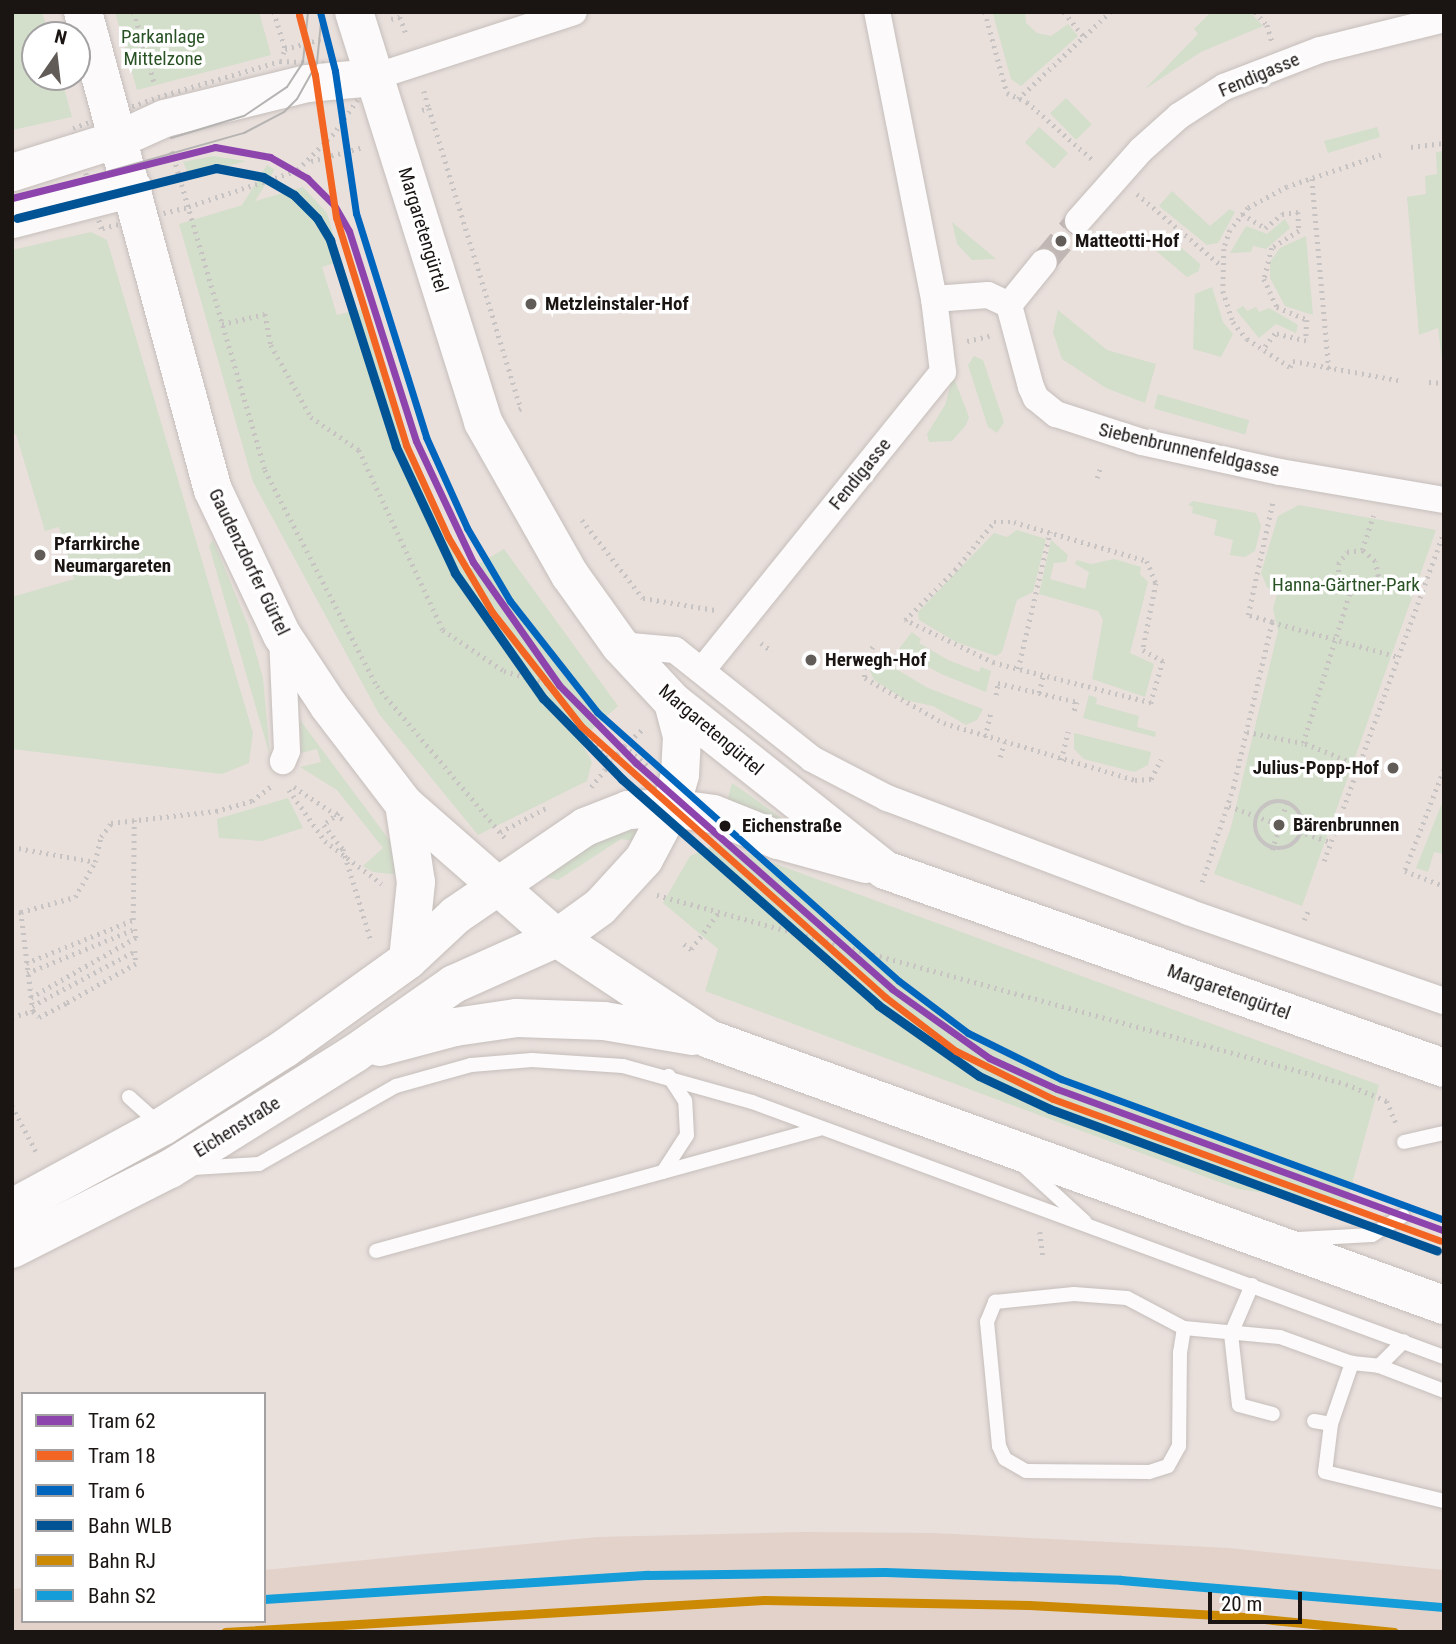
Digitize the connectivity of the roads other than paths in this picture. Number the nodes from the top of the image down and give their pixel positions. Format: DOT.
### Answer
graph roads {
  1 [pos="83,12"];
  2 [pos="354,12"];
  3 [pos="574,12"];
  4 [pos="877,12"];
  5 [pos="1444,19"];
  6 [pos="374,77"];
  7 [pos="120,138"];
  8 [pos="12,172"];
  9 [pos="128,212"];
  10 [pos="12,219"];
  11 [pos="1078,221"];
  12 [pos="1044,262"];
  13 [pos="934,299"];
  14 [pos="1012,317"];
  15 [pos="1444,500"];
  16 [pos="282,635"];
  17 [pos="620,645"];
  18 [pos="703,669"];
  19 [pos="673,702"];
  20 [pos="283,779"];
  21 [pos="404,804"];
  22 [pos="671,807"];
  23 [pos="885,870"];
  24 [pos="496,887"];
  25 [pos="557,938"];
  26 [pos="391,956"];
  27 [pos="1444,1000"];
  28 [pos="709,1039"];
  29 [pos="354,1054"];
  30 [pos="1444,1068"];
  31 [pos="669,1076"];
  32 [pos="129,1097"];
  33 [pos="163,1126"];
  34 [pos="818,1129"];
  35 [pos="1444,1133"];
  36 [pos="996,1140"];
  37 [pos="1404,1142"];
  38 [pos="170,1169"];
  39 [pos="663,1172"];
  40 [pos="12,1208"];
  41 [pos="1402,1216"];
  42 [pos="1092,1228"];
  43 [pos="1269,1241"];
  44 [pos="12,1249"];
  45 [pos="376,1251"];
  46 [pos="1252,1285"];
  47 [pos="1444,1305"];
  48 [pos="1185,1328"];
  49 [pos="1231,1334"];
  50 [pos="1404,1341"];
  51 [pos="1444,1357"];
  52 [pos="1352,1363"];
  53 [pos="1379,1366"];
  54 [pos="1444,1391"];
  55 [pos="1273,1414"];
  56 [pos="1314,1421"];
  57 [pos="1331,1424"];
  58 [pos="1444,1501"];
  1 -- 7 [label="main road, Gaudenzdorfer Gürtel"];
  2 -- 6 [label="main road, Margaretengürtel"];
  3 -- 6 [label="street"];
  4 -- 13 [label="street"];
  5 -- 11 [label="street, Fendigasse"];
  6 -- 7 [label="street"];
  6 -- 17 [label="main road, Margaretengürtel"];
  7 -- 8 [label="street"];
  7 -- 9 [label="main road, Gaudenzdorfer Gürtel"];
  9 -- 10 [label="street"];
  9 -- 16 [label="main road, Gaudenzdorfer Gürtel"];
  12 -- 14 [label="street"];
  13 -- 14 [label="street"];
  13 -- 18 [label="street, Fendigasse"];
  14 -- 15 [label="street, Siebenbrunnenfeldgasse"];
  16 -- 20 [label="street"];
  16 -- 21 [label="main road, Gaudenzdorfer Gürtel"];
  17 -- 18 [label="street"];
  17 -- 19 [label="main road, Margaretengürtel"];
  18 -- 27 [label="street, Margaretengürtel"];
  19 -- 22 [label="main road, Eichenstraße"];
  19 -- 23 [label="main road, Margaretengürtel"];
  21 -- 24 [label="main road, Gaudenzdorfer Gürtel"];
  21 -- 26 [label="main road"];
  22 -- 23 [label="main road, Eichenstraße"];
  22 -- 24 [label="main road, Eichenstraße"];
  22 -- 25 [label="main road, Eichenstraße"];
  23 -- 30 [label="main road, Margaretengürtel"];
  24 -- 25 [label="main road, Gaudenzdorfer Gürtel"];
  24 -- 26 [label="main road, Eichenstraße"];
  25 -- 28 [label="main road"];
  25 -- 29 [label="main road, Eichenstraße"];
  26 -- 33 [label="main road, Eichenstraße"];
  28 -- 29 [label="main road"];
  28 -- 36 [label="main road"];
  29 -- 38 [label="main road, Eichenstraße"];
  31 -- 34 [label="lane"];
  31 -- 38 [label="lane"];
  31 -- 39 [label="lane"];
  32 -- 33 [label="lane"];
  33 -- 40 [label="main road, Eichenstraße"];
  34 -- 39 [label="lane"];
  34 -- 42 [label="lane"];
  35 -- 37 [label="lane"];
  36 -- 42 [label="lane"];
  36 -- 43 [label="main road"];
  38 -- 44 [label="main road, Eichenstraße"];
  39 -- 45 [label="lane"];
  41 -- 43 [label="lane"];
  42 -- 46 [label="lane"];
  43 -- 47 [label="main road"];
  46 -- 49 [label="lane"];
  46 -- 50 [label="lane"];
  48 -- 48 [label="lane"];
  48 -- 49 [label="lane"];
  49 -- 52 [label="lane"];
  49 -- 55 [label="lane"];
  50 -- 51 [label="lane"];
  50 -- 53 [label="lane"];
  52 -- 53 [label="lane"];
  52 -- 57 [label="lane"];
  53 -- 54 [label="lane"];
  56 -- 57 [label="lane"];
  57 -- 58 [label="lane"];
}
